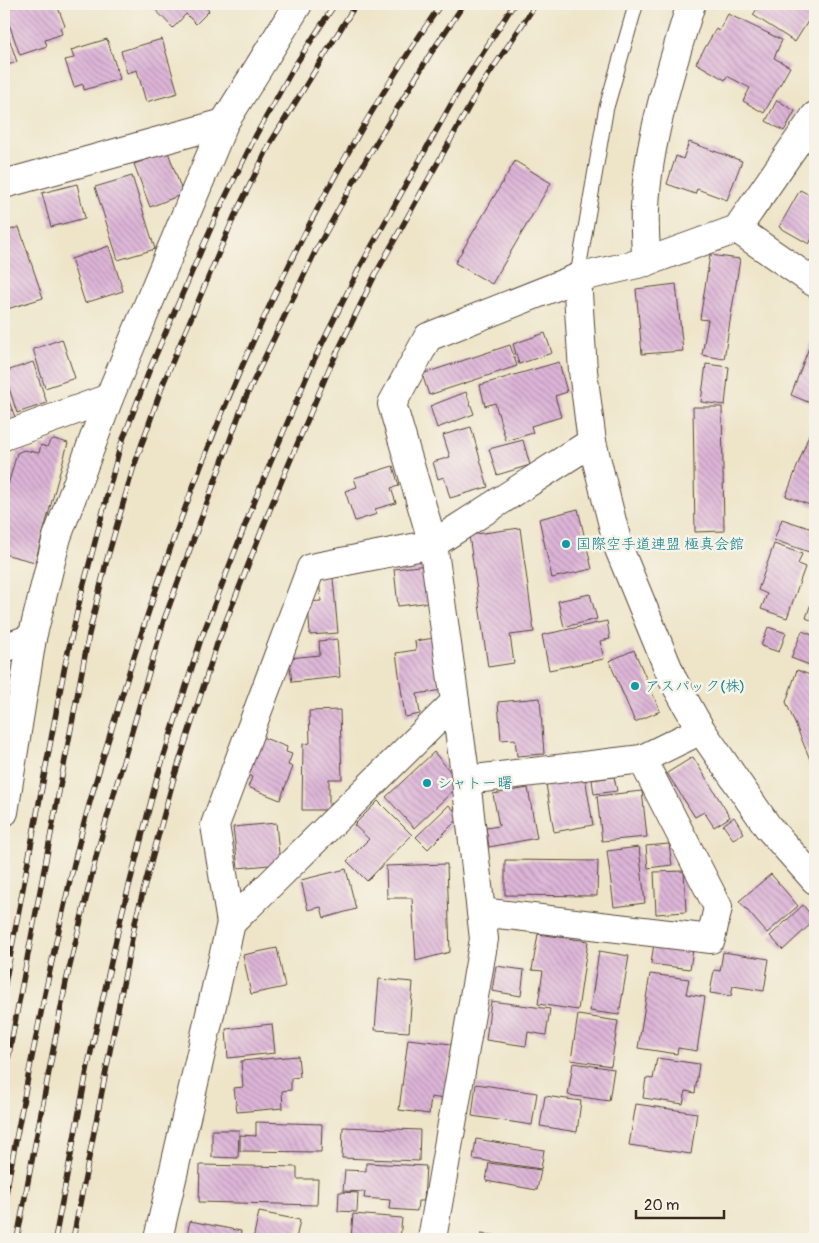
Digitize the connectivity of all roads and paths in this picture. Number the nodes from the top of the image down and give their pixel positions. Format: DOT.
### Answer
graph roads {
  1 [pos="298,4"];
  2 [pos="636,4"];
  3 [pos="691,4"];
  4 [pos="815,116"];
  5 [pos="224,123"];
  6 [pos="4,184"];
  7 [pos="738,230"];
  8 [pos="646,262"];
  9 [pos="577,278"];
  10 [pos="815,283"];
  11 [pos="109,398"];
  12 [pos="4,436"];
  13 [pos="592,442"];
  14 [pos="433,544"];
  15 [pos="32,638"];
  16 [pos="4,648"];
  17 [pos="455,702"];
  18 [pos="701,730"];
  19 [pos="642,759"];
  20 [pos="466,780"];
  21 [pos="4,812"];
  22 [pos="815,880"];
  23 [pos="481,912"];
  24 [pos="231,923"];
  25 [pos="158,1239"];
  26 [pos="432,1239"];
  1 -- 5 [label="street"];
  2 -- 9 [label="lane"];
  3 -- 8 [label="street"];
  4 -- 7 [label="street"];
  5 -- 6 [label="street"];
  5 -- 11 [label="street"];
  7 -- 8 [label="street"];
  7 -- 10 [label="street"];
  8 -- 9 [label="street"];
  9 -- 13 [label="street"];
  9 -- 14 [label="street"];
  11 -- 12 [label="street"];
  11 -- 15 [label="street"];
  13 -- 14 [label="street"];
  13 -- 18 [label="street"];
  14 -- 17 [label="street"];
  14 -- 24 [label="street"];
  15 -- 16 [label="street"];
  15 -- 21 [label="street"];
  17 -- 20 [label="street"];
  17 -- 24 [label="street"];
  18 -- 19 [label="street"];
  18 -- 22 [label="street"];
  19 -- 20 [label="street"];
  19 -- 23 [label="street"];
  20 -- 23 [label="street"];
  23 -- 26 [label="street"];
  24 -- 25 [label="street"];
}
